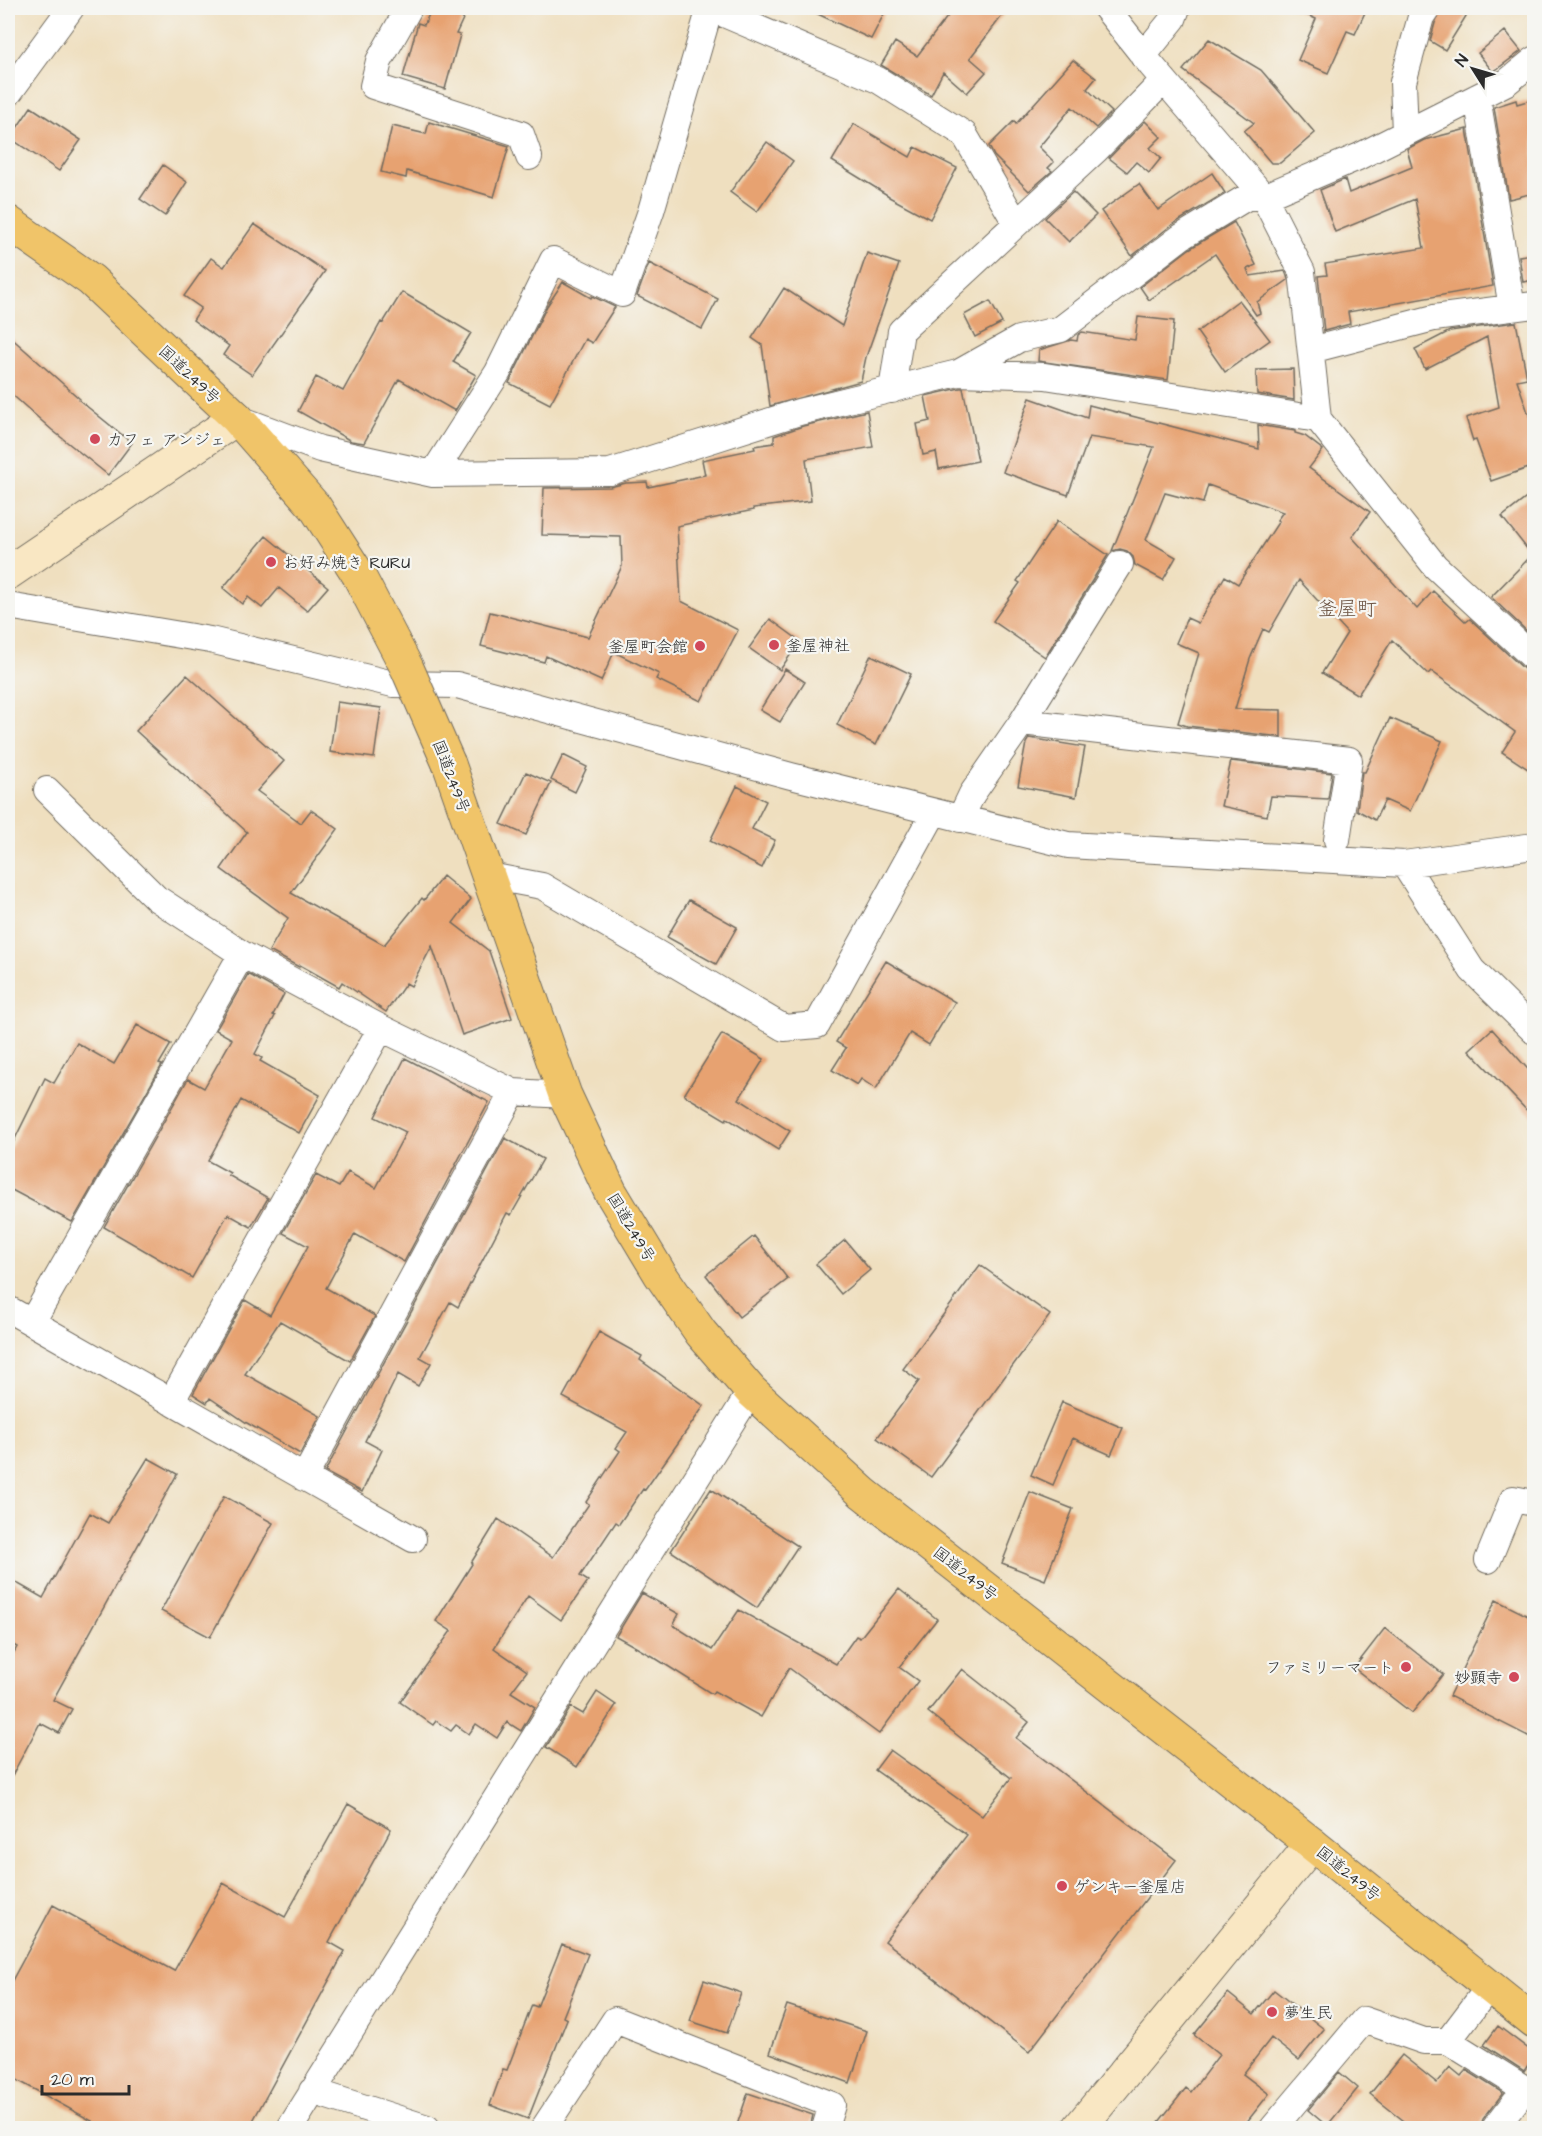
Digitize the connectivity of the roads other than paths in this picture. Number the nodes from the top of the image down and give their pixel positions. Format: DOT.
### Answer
graph roads {
  1 [pos="71,8"];
  2 [pos="409,8"];
  3 [pos="710,8"];
  4 [pos="1106,8"];
  5 [pos="1177,8"];
  6 [pos="1427,8"];
  7 [pos="1143,56"];
  8 [pos="1534,60"];
  9 [pos="1164,80"];
  10 [pos="8,94"];
  11 [pos="1477,97"];
  12 [pos="1405,133"];
  13 [pos="529,157"];
  14 [pos="1264,197"];
  15 [pos="8,222"];
  16 [pos="1016,223"];
  17 [pos="1523,306"];
  18 [pos="1311,350"];
  19 [pos="958,373"];
  20 [pos="892,390"];
  21 [pos="237,418"];
  22 [pos="1318,419"];
  23 [pos="433,474"];
  24 [pos="1120,564"];
  25 [pos="8,573"];
  26 [pos="8,606"];
  27 [pos="1534,658"];
  28 [pos="1022,722"];
  29 [pos="47,790"];
  30 [pos="934,812"];
  31 [pos="960,819"];
  32 [pos="1337,840"];
  33 [pos="1534,846"];
  34 [pos="1404,864"];
  35 [pos="489,876"];
  36 [pos="242,954"];
  37 [pos="381,1028"];
  38 [pos="1534,1031"];
  39 [pos="513,1092"];
  40 [pos="566,1095"];
  41 [pos="8,1309"];
  42 [pos="32,1322"];
  43 [pos="751,1391"];
  44 [pos="171,1402"];
  45 [pos="304,1478"];
  46 [pos="1534,1503"];
  47 [pos="413,1539"];
  48 [pos="1488,1560"];
  49 [pos="1312,1844"];
  50 [pos="1489,1987"];
  51 [pos="1534,2022"];
  52 [pos="1448,2041"];
  53 [pos="312,2091"];
  54 [pos="1530,2092"];
  55 [pos="290,2128"];
  56 [pos="427,2128"];
  57 [pos="544,2128"];
  58 [pos="825,2128"];
  59 [pos="1079,2128"];
  60 [pos="1273,2128"];
  61 [pos="1495,2128"];
  1 -- 10 [label="street"];
  2 -- 13 [label="street"];
  3 -- 16 [label="street"];
  3 -- 23 [label="street"];
  4 -- 7 [label="street"];
  5 -- 7 [label="street"];
  6 -- 12 [label="street"];
  7 -- 9 [label="street"];
  8 -- 11 [label="street"];
  9 -- 14 [label="street"];
  9 -- 16 [label="street"];
  11 -- 12 [label="street"];
  11 -- 17 [label="street"];
  12 -- 14 [label="street"];
  14 -- 18 [label="street"];
  14 -- 19 [label="street"];
  15 -- 21 [label="highway, 国道249号"];
  16 -- 20 [label="street"];
  17 -- 18 [label="street"];
  18 -- 22 [label="street"];
  19 -- 20 [label="street"];
  19 -- 22 [label="street"];
  20 -- 23 [label="street"];
  21 -- 23 [label="street"];
  21 -- 25 [label="street"];
  21 -- 35 [label="highway, 国道249号, bridge"];
  22 -- 27 [label="street"];
  24 -- 28 [label="street"];
  26 -- 30 [label="street"];
  28 -- 31 [label="street"];
  28 -- 32 [label="street"];
  29 -- 36 [label="street"];
  30 -- 31 [label="street"];
  30 -- 35 [label="street"];
  31 -- 34 [label="street"];
  33 -- 34 [label="street"];
  34 -- 38 [label="street"];
  35 -- 40 [label="highway, 国道249号"];
  36 -- 37 [label="street"];
  36 -- 42 [label="street"];
  37 -- 39 [label="street"];
  37 -- 44 [label="street"];
  39 -- 40 [label="street"];
  39 -- 45 [label="street"];
  40 -- 43 [label="highway, 国道249号"];
  41 -- 42 [label="street"];
  42 -- 44 [label="street"];
  43 -- 49 [label="highway, 国道249号"];
  43 -- 53 [label="street"];
  44 -- 45 [label="street"];
  45 -- 47 [label="street"];
  46 -- 48 [label="street"];
  49 -- 50 [label="highway, 国道249号"];
  49 -- 59 [label="street"];
  50 -- 51 [label="highway, 国道249号"];
  50 -- 52 [label="street"];
  52 -- 54 [label="street"];
  52 -- 60 [label="street"];
  53 -- 55 [label="street"];
  53 -- 56 [label="street"];
  54 -- 61 [label="street"];
  57 -- 58 [label="street"];
}
